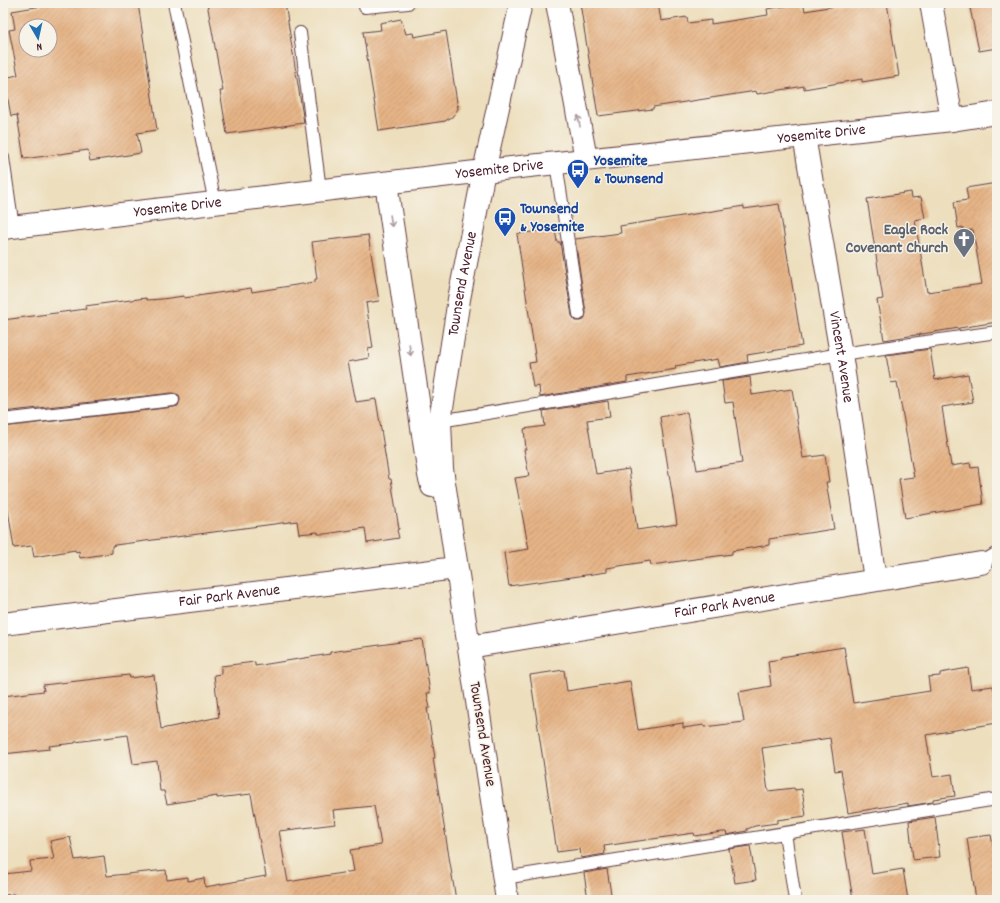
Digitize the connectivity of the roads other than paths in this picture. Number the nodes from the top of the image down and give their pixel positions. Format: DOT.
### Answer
graph roads {
  1 [pos="174,3"];
  2 [pos="408,3"];
  3 [pos="521,3"];
  4 [pos="557,3"];
  5 [pos="931,3"];
  6 [pos="365,8"];
  7 [pos="300,33"];
  8 [pos="997,113"];
  9 [pos="952,120"];
  10 [pos="804,136"];
  11 [pos="3,158"];
  12 [pos="586,160"];
  13 [pos="556,163"];
  14 [pos="484,171"];
  15 [pos="386,182"];
  16 [pos="320,190"];
  17 [pos="215,203"];
  18 [pos="8,227"];
  19 [pos="579,314"];
  20 [pos="997,332"];
  21 [pos="841,354"];
  22 [pos="173,400"];
  23 [pos="3,420"];
  24 [pos="440,421"];
  25 [pos="989,558"];
  26 [pos="456,568"];
  27 [pos="875,579"];
  28 [pos="3,624"];
  29 [pos="469,647"];
  30 [pos="997,799"];
  31 [pos="785,833"];
  32 [pos="504,878"];
  33 [pos="507,900"];
  34 [pos="795,900"];
  1 -- 17 [label="lane"];
  2 -- 6 [label="lane"];
  3 -- 14 [label="street, Townsend Avenue"];
  12 -- 4 [label="street, one-way"];
  5 -- 9 [label="street"];
  7 -- 16 [label="lane"];
  8 -- 9 [label="street, Yosemite Drive"];
  9 -- 10 [label="street, Yosemite Drive"];
  10 -- 12 [label="street, Yosemite Drive"];
  10 -- 21 [label="street, Vincent Avenue"];
  11 -- 18 [label="lane"];
  12 -- 13 [label="street, Yosemite Drive"];
  13 -- 14 [label="street, Yosemite Drive"];
  13 -- 19 [label="lane"];
  14 -- 15 [label="street, Yosemite Drive"];
  14 -- 24 [label="street, Townsend Avenue"];
  15 -- 16 [label="street, Yosemite Drive"];
  15 -- 26 [label="street, Townsend Avenue, one-way"];
  16 -- 17 [label="street, Yosemite Drive"];
  17 -- 18 [label="street, Yosemite Drive"];
  20 -- 21 [label="lane"];
  21 -- 24 [label="lane"];
  21 -- 27 [label="street, Vincent Avenue"];
  22 -- 23 [label="lane"];
  24 -- 26 [label="street, Townsend Avenue"];
  25 -- 27 [label="street, Fair Park Avenue"];
  26 -- 28 [label="street, Fair Park Avenue"];
  26 -- 29 [label="street, Townsend Avenue"];
  27 -- 29 [label="street, Fair Park Avenue"];
  29 -- 32 [label="street, Townsend Avenue"];
  30 -- 31 [label="lane"];
  31 -- 32 [label="lane"];
  31 -- 34 [label="lane"];
  32 -- 33 [label="street, Townsend Avenue"];
}
